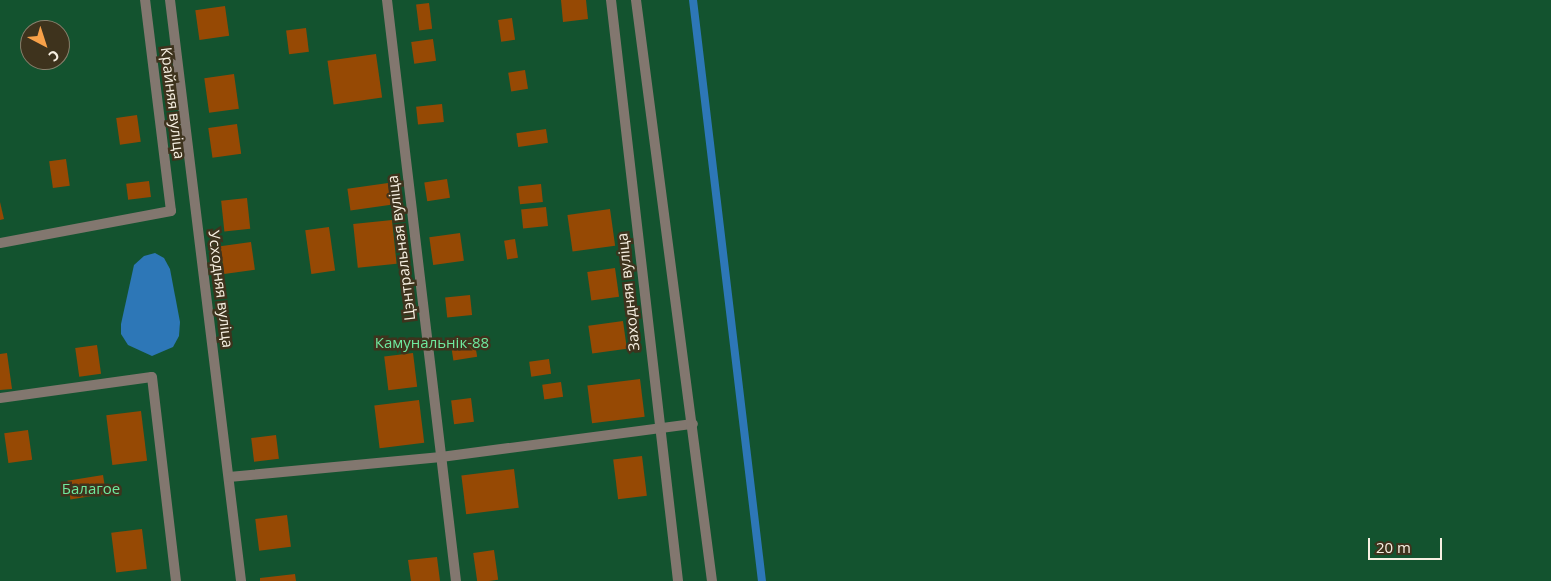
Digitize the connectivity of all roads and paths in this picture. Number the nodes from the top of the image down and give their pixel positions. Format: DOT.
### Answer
graph roads {
  1 [pos="145,0"];
  2 [pos="170,0"];
  3 [pos="387,0"];
  4 [pos="611,0"];
  5 [pos="636,0"];
  6 [pos="0,243"];
  7 [pos="0,398"];
  8 [pos="693,424"];
  9 [pos="658,430"];
  10 [pos="442,457"];
  11 [pos="229,477"];
  12 [pos="176,581"];
  13 [pos="241,581"];
  14 [pos="456,581"];
  15 [pos="678,581"];
  16 [pos="712,581"];
  1 -- 6 [label="street, Крайняя вуліца"];
  2 -- 11 [label="street, Усходняя вуліца"];
  3 -- 10 [label="street, Цэнтральная вуліца"];
  4 -- 9 [label="street, Заходняя вуліца"];
  5 -- 8 [label="street"];
  7 -- 12 [label="street"];
  8 -- 9 [label="street"];
  8 -- 16 [label="street"];
  9 -- 10 [label="street"];
  9 -- 15 [label="street, Заходняя вуліца"];
  10 -- 11 [label="street"];
  10 -- 14 [label="street, Цэнтральная вуліца"];
  11 -- 13 [label="street, Усходняя вуліца"];
}
